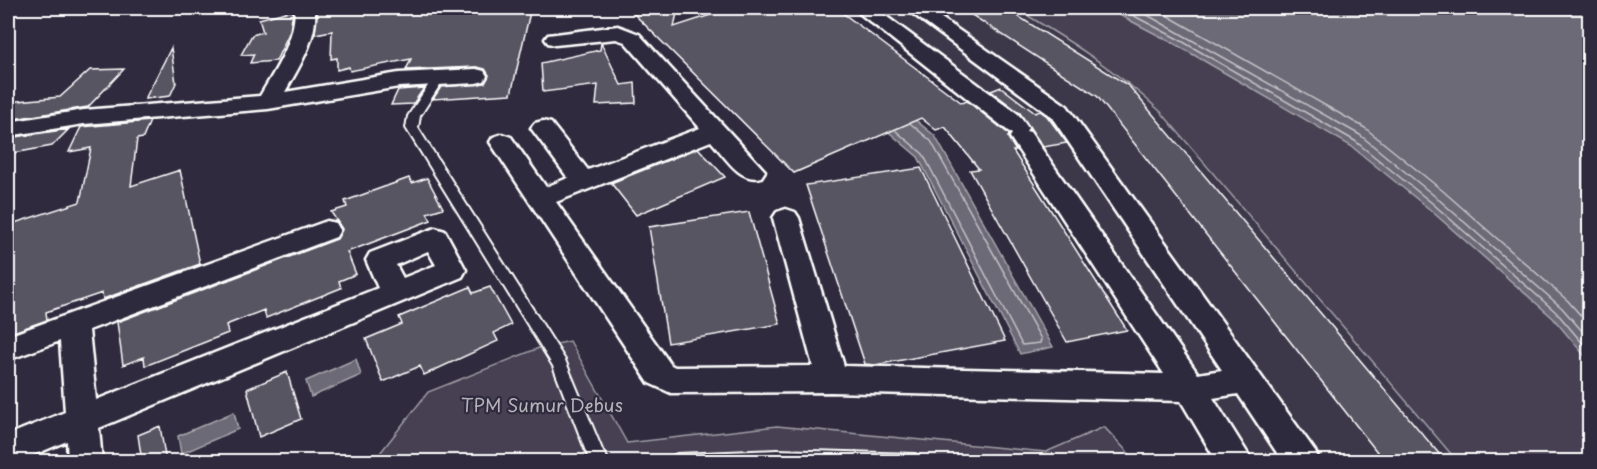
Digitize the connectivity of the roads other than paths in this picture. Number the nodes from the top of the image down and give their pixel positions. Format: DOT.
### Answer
graph roads {
  1 [pos="306,8"];
  2 [pos="863,8"];
  3 [pos="915,8"];
  4 [pos="555,39"];
  5 [pos="993,66"];
  6 [pos="439,76"];
  7 [pos="476,76"];
  8 [pos="957,80"];
  9 [pos="268,102"];
  10 [pos="543,128"];
  11 [pos="8,129"];
  12 [pos="714,131"];
  13 [pos="502,142"];
  14 [pos="752,171"];
  15 [pos="584,182"];
  16 [pos="541,198"];
  17 [pos="786,218"];
  18 [pos="327,230"];
  19 [pos="395,293"];
  20 [pos="74,324"];
  21 [pos="8,348"];
  22 [pos="832,380"];
  23 [pos="1244,380"];
  24 [pos="1190,388"];
  25 [pos="82,420"];
  26 [pos="8,450"];
  27 [pos="85,462"];
  28 [pos="602,462"];
  29 [pos="677,462"];
  30 [pos="915,462"];
  31 [pos="1236,462"];
  32 [pos="1303,462"];
  1 -- 9 [label="street"];
  2 -- 8 [label="street"];
  3 -- 5 [label="street"];
  4 -- 12 [label="street"];
  5 -- 8 [label="street"];
  5 -- 23 [label="street"];
  6 -- 7 [label="street"];
  6 -- 9 [label="street"];
  6 -- 28 [label="lane"];
  8 -- 24 [label="street"];
  9 -- 11 [label="street"];
  10 -- 15 [label="street"];
  12 -- 14 [label="street"];
  12 -- 15 [label="street"];
  13 -- 16 [label="street"];
  15 -- 16 [label="street"];
  16 -- 22 [label="street"];
  17 -- 22 [label="street"];
  18 -- 20 [label="street"];
  19 -- 25 [label="street"];
  20 -- 21 [label="street"];
  20 -- 25 [label="street"];
  22 -- 24 [label="street"];
  23 -- 24 [label="street"];
  23 -- 32 [label="street"];
  24 -- 31 [label="street"];
  25 -- 26 [label="street"];
  25 -- 27 [label="street"];
  29 -- 30 [label="lane"];
}
